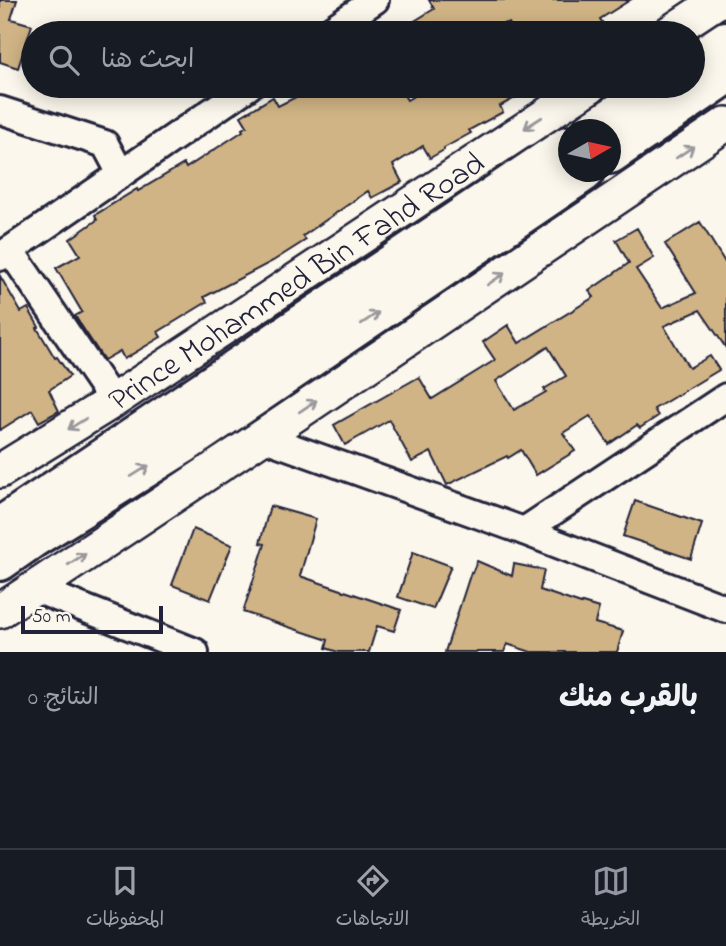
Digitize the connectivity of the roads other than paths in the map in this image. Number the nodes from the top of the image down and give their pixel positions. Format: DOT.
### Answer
graph roads {
  1 [pos="375,0"];
  2 [pos="719,0"];
  3 [pos="344,21"];
  4 [pos="687,21"];
  5 [pos="726,41"];
  6 [pos="705,55"];
  7 [pos="726,75"];
  8 [pos="705,89"];
  9 [pos="232,98"];
  10 [pos="572,98"];
  11 [pos="641,98"];
  12 [pos="693,98"];
  13 [pos="0,110"];
  14 [pos="610,119"];
  15 [pos="726,124"];
  16 [pos="621,147"];
  17 [pos="558,153"];
  18 [pos="121,174"];
  19 [pos="569,182"];
  20 [pos="5,253"];
  21 [pos="726,397"];
  22 [pos="113,401"];
  23 [pos="262,437"];
  24 [pos="0,471"];
  25 [pos="0,527"];
  26 [pos="524,531"];
  27 [pos="0,561"];
  28 [pos="33,588"];
  29 [pos="726,609"];
  30 [pos="0,611"];
  31 [pos="195,652"];
  1 -- 3 [label="street"];
  2 -- 4 [label="main road"];
  5 -- 6 [label="highway"];
  7 -- 8 [label="highway"];
  9 -- 18 [label="street"];
  10 -- 22 [label="main road, Prince Mohammed Bin Fahd Road, one-way"];
  11 -- 14 [label="highway"];
  12 -- 16 [label="highway"];
  13 -- 18 [label="street"];
  23 -- 15 [label="main road, one-way"];
  17 -- 25 [label="highway, Prince Mohammed Bin Fahd Road"];
  18 -- 20 [label="street"];
  27 -- 19 [label="highway, one-way"];
  20 -- 22 [label="street"];
  21 -- 26 [label="street"];
  22 -- 24 [label="main road, Prince Mohammed Bin Fahd Road, one-way"];
  23 -- 26 [label="street"];
  28 -- 23 [label="main road, one-way"];
  26 -- 29 [label="street"];
  28 -- 30 [label="main road"];
  28 -- 31 [label="street"];
}
